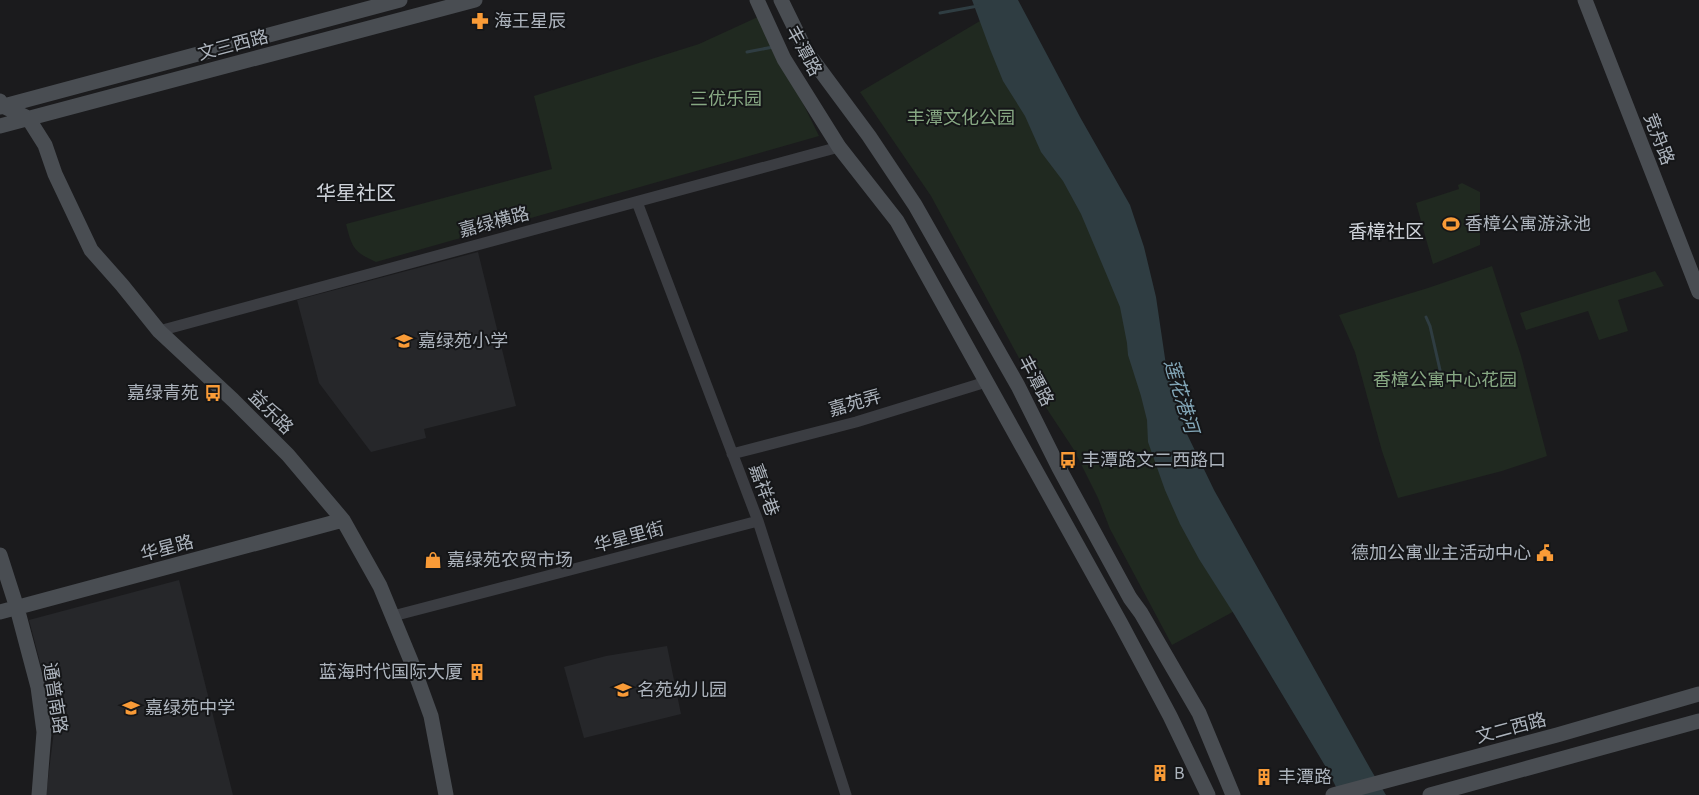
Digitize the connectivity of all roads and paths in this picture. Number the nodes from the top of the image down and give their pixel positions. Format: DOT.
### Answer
graph roads {
  1 [pos="400,0"];
  2 [pos="475,0"];
  3 [pos="757,0"];
  4 [pos="781,0"];
  5 [pos="1585,0"];
  6 [pos="1,104"];
  7 [pos="28,118"];
  8 [pos="0,126"];
  9 [pos="839,147"];
  10 [pos="637,202"];
  11 [pos="1699,292"];
  12 [pos="159,331"];
  13 [pos="986,382"];
  14 [pos="732,454"];
  15 [pos="343,520"];
  16 [pos="758,521"];
  17 [pos="0,555"];
  18 [pos="17,608"];
  19 [pos="0,612"];
  20 [pos="393,616"];
  21 [pos="1699,694"];
  22 [pos="1699,721"];
  23 [pos="39,795"];
  24 [pos="446,795"];
  25 [pos="846,795"];
  26 [pos="1208,795"];
  27 [pos="1233,795"];
  28 [pos="1333,795"];
  29 [pos="1430,795"];
  1 -- 6 [label="main road, 文三西路"];
  2 -- 7 [label="main road, 文三西路"];
  3 -- 9 [label="main road, 丰潭路"];
  4 -- 27 [label="main road, 丰潭路"];
  5 -- 11 [label="main road, 竞舟路"];
  6 -- 7 [label="main road"];
  7 -- 8 [label="main road, 文三西路"];
  7 -- 12 [label="main road, 益乐路"];
  9 -- 10 [label="street, 嘉绿横路"];
  9 -- 13 [label="main road, 丰潭路"];
  10 -- 12 [label="street, 嘉绿横路"];
  10 -- 14 [label="street, 嘉祥巷"];
  12 -- 15 [label="main road, 益乐路"];
  13 -- 14 [label="street, 嘉苑弄"];
  13 -- 26 [label="main road, 丰潭路"];
  14 -- 16 [label="street, 嘉祥巷"];
  15 -- 18 [label="main road, 华星路"];
  15 -- 20 [label="main road, 益乐路"];
  16 -- 20 [label="street, 华星里街"];
  16 -- 25 [label="street, 嘉祥巷"];
  17 -- 18 [label="main road, 通普南路"];
  18 -- 19 [label="main road, 华星路"];
  18 -- 23 [label="main road, 通普南路"];
  20 -- 24 [label="main road, 益乐路"];
  21 -- 28 [label="main road, 文二西路"];
  22 -- 29 [label="main road"];
}
